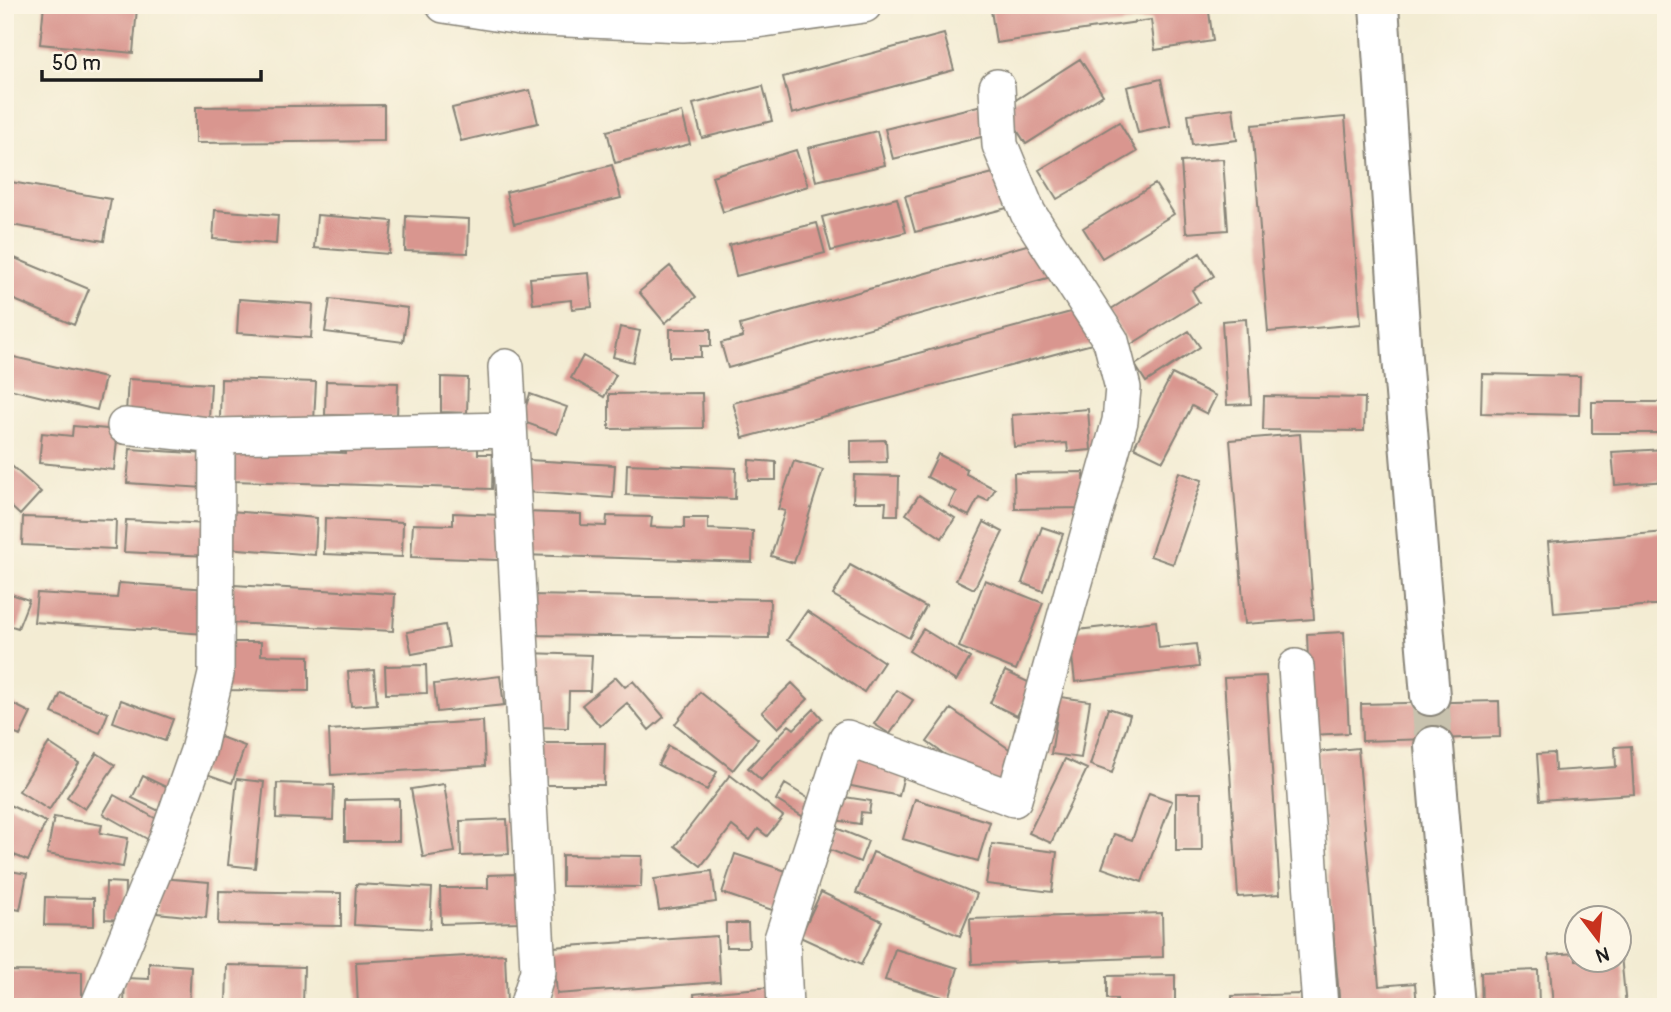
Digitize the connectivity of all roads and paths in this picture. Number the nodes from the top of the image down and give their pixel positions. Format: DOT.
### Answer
graph roads {
  1 [pos="443,5"];
  2 [pos="864,5"];
  3 [pos="1379,5"];
  4 [pos="997,87"];
  5 [pos="506,368"];
  6 [pos="125,426"];
  7 [pos="509,430"];
  8 [pos="217,436"];
  9 [pos="1296,667"];
  10 [pos="1430,696"];
  11 [pos="1434,746"];
  12 [pos="97,1007"];
  13 [pos="527,1007"];
  14 [pos="785,1007"];
  15 [pos="1320,1007"];
  16 [pos="1456,1007"];
  1 -- 2 [label="street"];
  3 -- 10 [label="street"];
  4 -- 14 [label="street"];
  5 -- 7 [label="street"];
  6 -- 8 [label="street"];
  7 -- 8 [label="street"];
  7 -- 13 [label="street"];
  8 -- 12 [label="street"];
  9 -- 15 [label="street"];
  11 -- 16 [label="street"];
}
